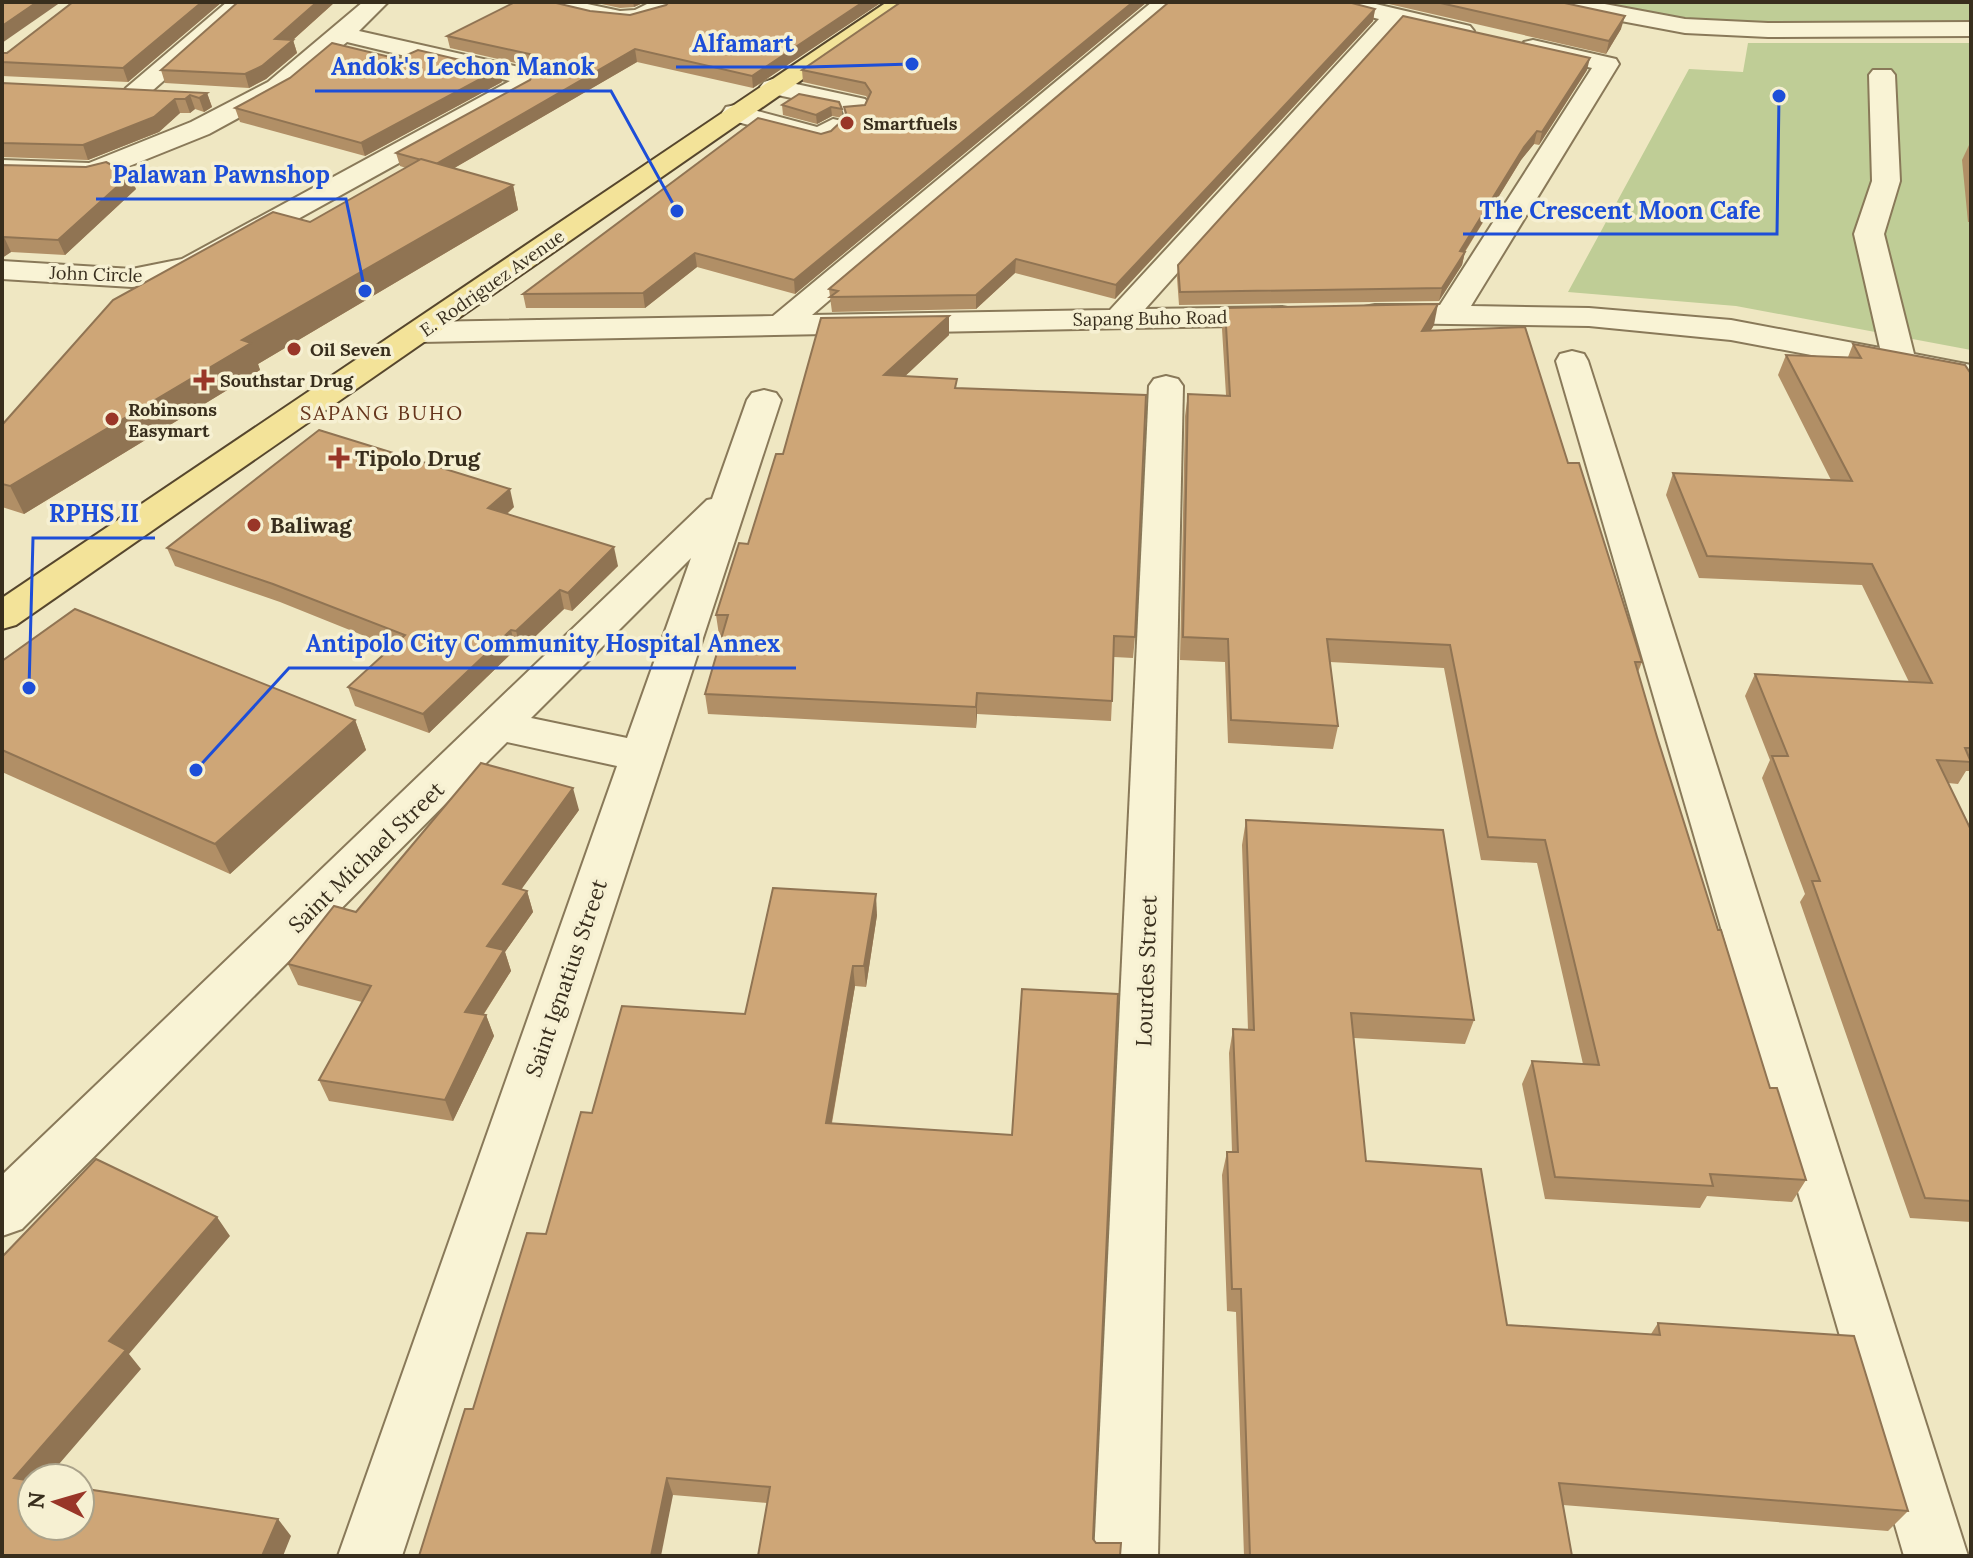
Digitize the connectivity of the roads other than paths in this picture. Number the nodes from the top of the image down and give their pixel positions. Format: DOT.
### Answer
graph roads {
  1 [pos="241,2"];
  2 [pos="376,2"];
  3 [pos="546,2"];
  4 [pos="668,2"];
  5 [pos="902,2"];
  6 [pos="1166,2"];
  7 [pos="1337,2"];
  8 [pos="1557,2"];
  9 [pos="1395,15"];
  10 [pos="1971,29"];
  11 [pos="342,34"];
  12 [pos="1486,36"];
  13 [pos="1516,43"];
  14 [pos="1882,75"];
  15 [pos="773,87"];
  16 [pos="105,91"];
  17 [pos="135,93"];
  18 [pos="165,94"];
  19 [pos="211,97"];
  20 [pos="256,99"];
  21 [pos="735,113"];
  22 [pos="2,168"];
  23 [pos="2,270"];
  24 [pos="1451,313"];
  25 [pos="1119,319"];
  26 [pos="781,325"];
  27 [pos="421,332"];
  28 [pos="1572,361"];
  29 [pos="1899,362"];
  30 [pos="1971,375"];
  31 [pos="1166,386"];
  32 [pos="764,400"];
  33 [pos="728,501"];
  34 [pos="2,616"];
  35 [pos="499,726"];
  36 [pos="641,756"];
  37 [pos="2,1211"];
  38 [pos="370,1556"];
  39 [pos="1126,1556"];
  40 [pos="1936,1556"];
  1 -- 17 [label="street"];
  2 -- 11 [label="street"];
  3 -- 4 [label="street"];
  5 -- 15 [label="main road, E. Rodriguez Avenue"];
  6 -- 26 [label="street"];
  7 -- 9 [label="street"];
  8 -- 10 [label="street"];
  9 -- 12 [label="street"];
  9 -- 25 [label="street"];
  11 -- 20 [label="street"];
  11 -- 23 [label="street, John Circle"];
  13 -- 24 [label="street"];
  14 -- 29 [label="street"];
  15 -- 21 [label="main road, E. Rodriguez Avenue"];
  15 -- 21 [label="street"];
  16 -- 17 [label="street"];
  17 -- 18 [label="street"];
  19 -- 20 [label="street"];
  20 -- 22 [label="street"];
  21 -- 27 [label="main road, E. Rodriguez Avenue"];
  24 -- 25 [label="street, Sapang Buho Road"];
  24 -- 29 [label="street, Sapang Buho Road"];
  25 -- 26 [label="street, Sapang Buho Road"];
  26 -- 27 [label="street, Sapang Buho Road"];
  27 -- 34 [label="main road, E. Rodriguez Avenue"];
  28 -- 40 [label="street"];
  29 -- 30 [label="street, Sapang Buho Road"];
  31 -- 39 [label="street, Lourdes Street"];
  32 -- 33 [label="street, Saint Ignatius Street"];
  33 -- 35 [label="street, Saint Michael Street"];
  33 -- 36 [label="street, Saint Ignatius Street"];
  35 -- 36 [label="street"];
  35 -- 37 [label="street, Saint Michael Street"];
  36 -- 38 [label="street, Saint Ignatius Street"];
}
